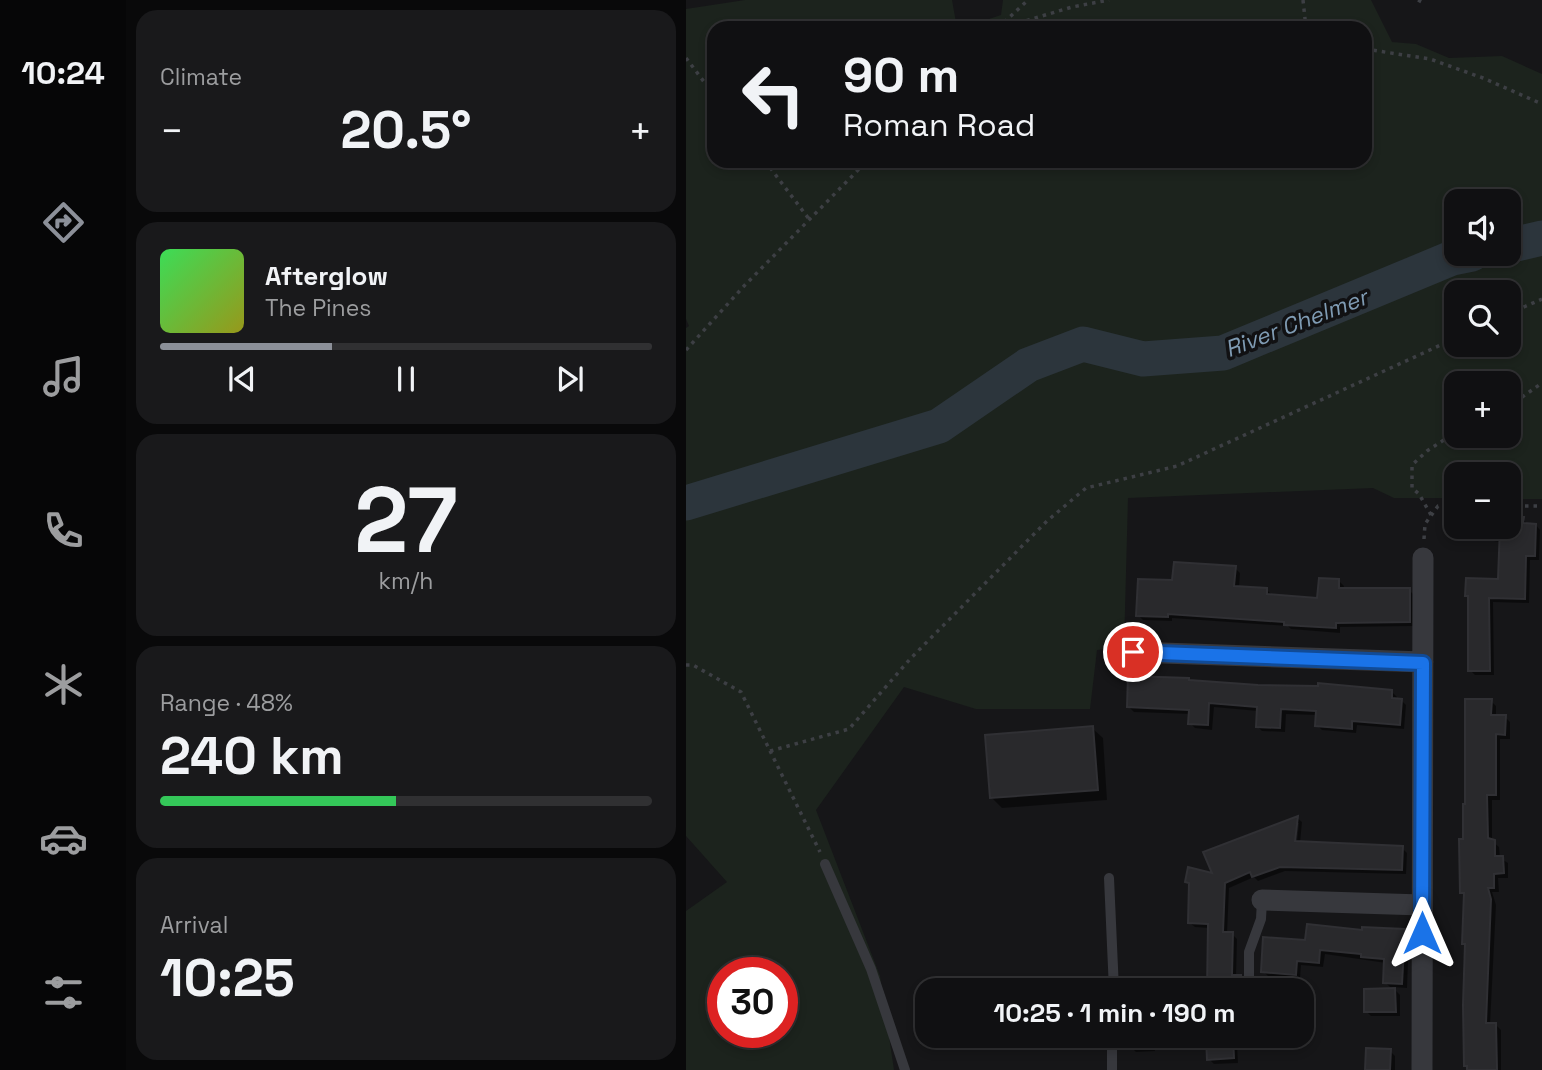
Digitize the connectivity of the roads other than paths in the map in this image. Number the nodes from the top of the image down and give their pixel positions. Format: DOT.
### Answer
graph roads {
  1 [pos="1423,558"];
  2 [pos="1133,652"];
  3 [pos="1423,663"];
  4 [pos="825,863"];
  5 [pos="1109,878"];
  6 [pos="1262,900"];
  7 [pos="1422,905"];
  8 [pos="1113,978"];
  9 [pos="1249,978"];
  10 [pos="1112,1048"];
  11 [pos="905,1070"];
  12 [pos="1112,1070"];
  13 [pos="1422,1070"];
  1 -- 3 [label="street"];
  2 -- 3 [label="street"];
  3 -- 7 [label="street"];
  4 -- 11 [label="lane"];
  5 -- 8 [label="lane"];
  6 -- 7 [label="street"];
  6 -- 9 [label="lane"];
  7 -- 13 [label="street"];
  10 -- 12 [label="lane"];
}
